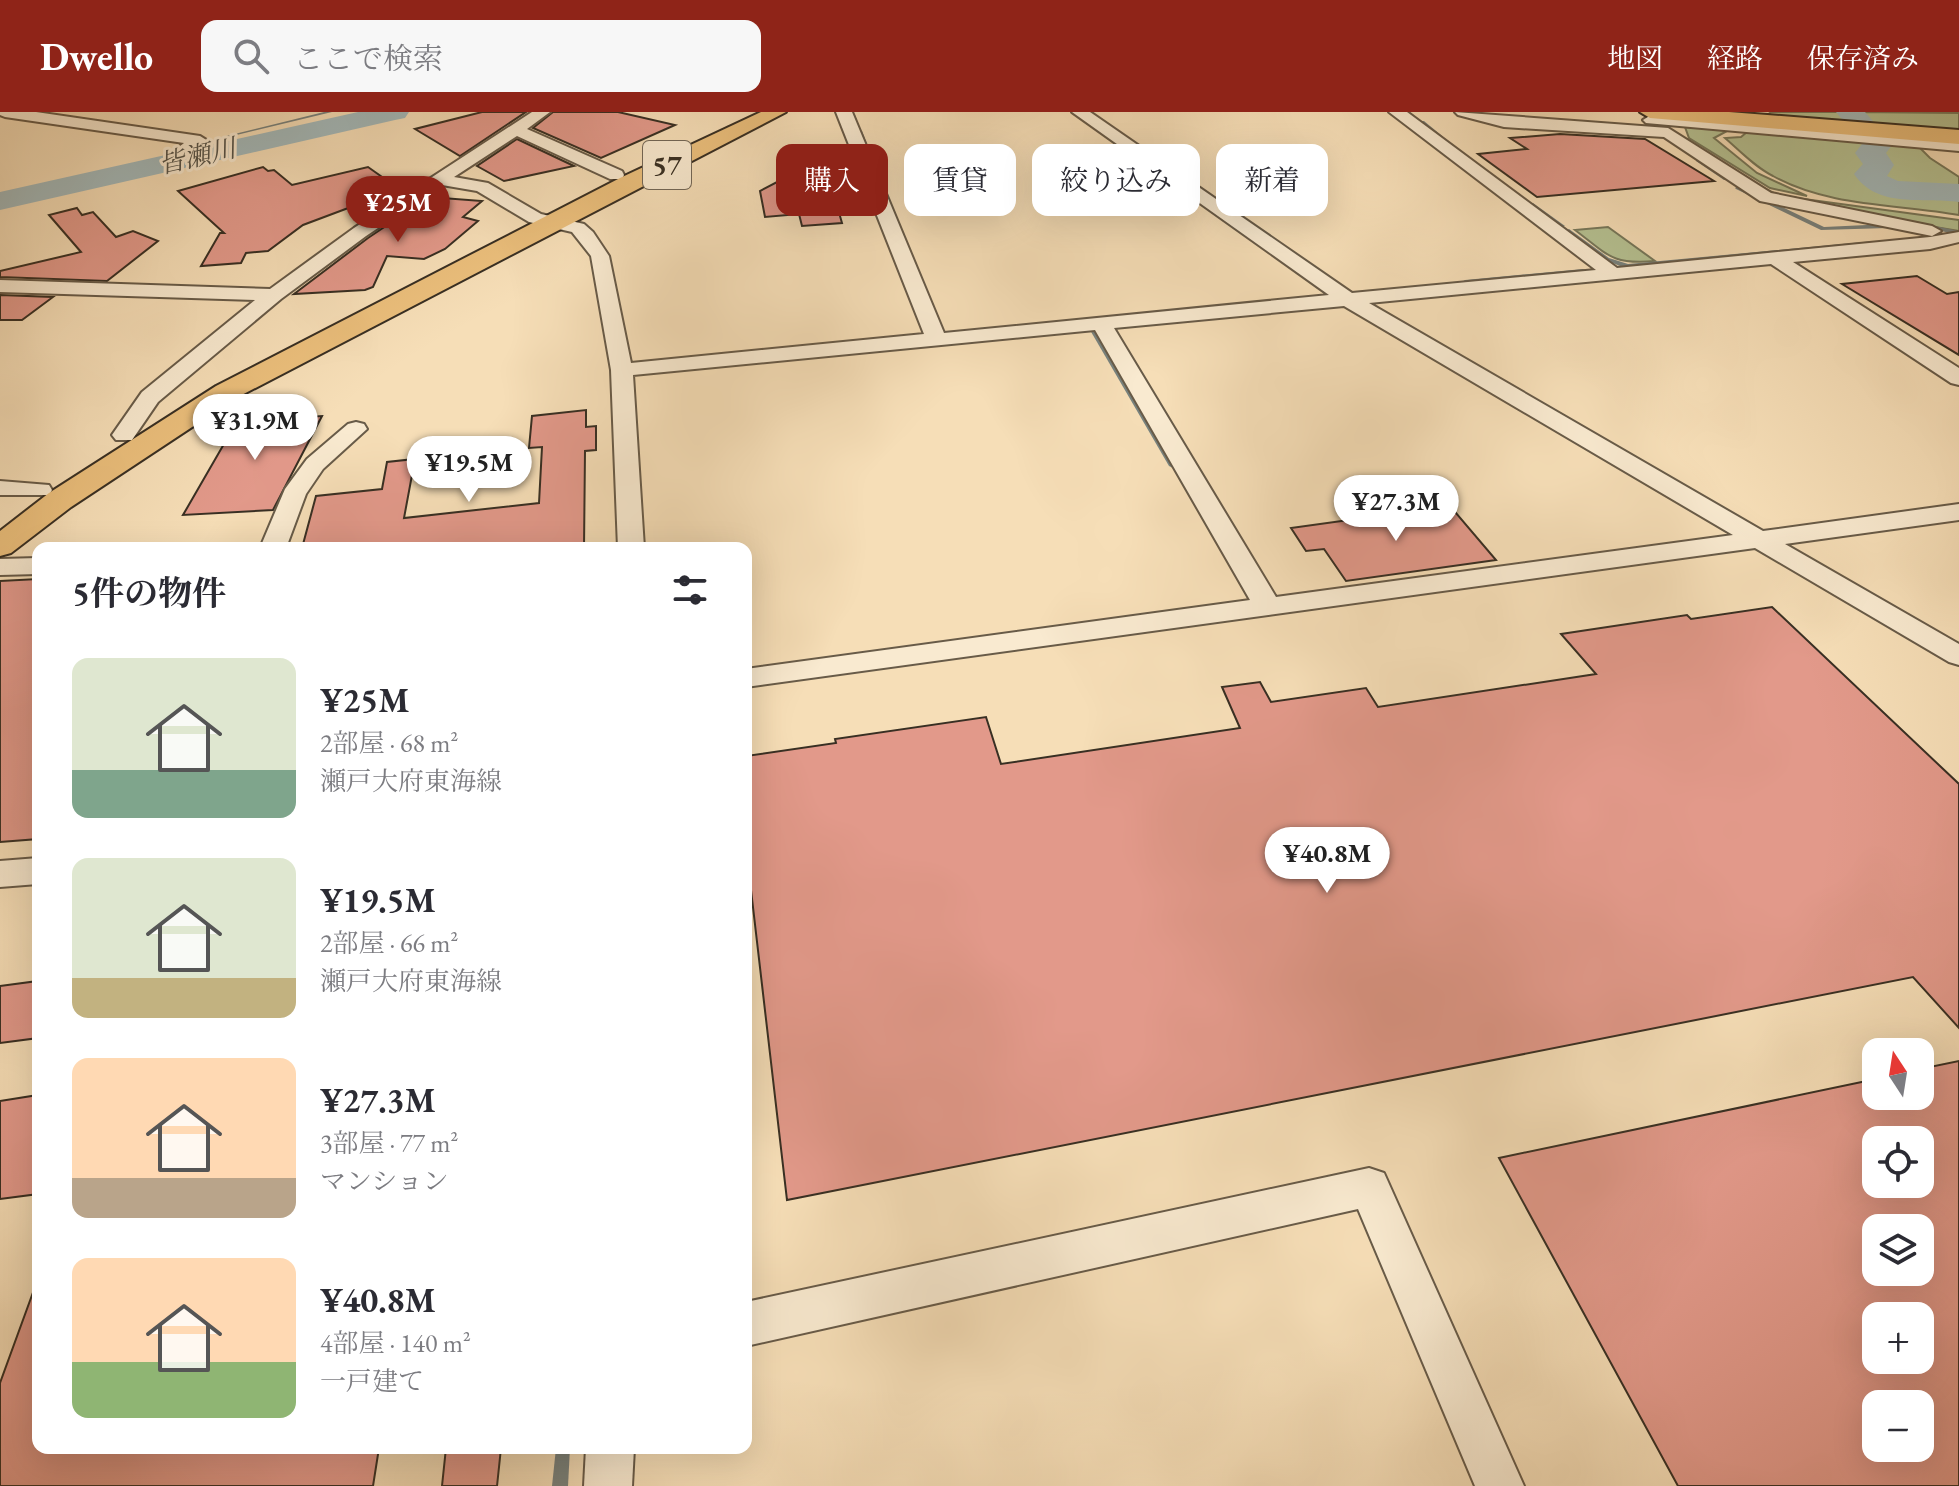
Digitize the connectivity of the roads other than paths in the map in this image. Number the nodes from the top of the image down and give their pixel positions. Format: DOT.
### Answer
graph roads {
  1 [pos="5,112"];
  2 [pos="542,112"];
  3 [pos="746,112"];
  4 [pos="776,112"];
  5 [pos="844,112"];
  6 [pos="1080,112"];
  7 [pos="1397,112"];
  8 [pos="1457,112"];
  9 [pos="1463,112"];
  10 [pos="1650,112"];
  11 [pos="1816,112"];
  12 [pos="1736,122"];
  13 [pos="1959,124"];
  14 [pos="517,130"];
  15 [pos="1959,137"];
  16 [pos="1932,139"];
  17 [pos="1959,146"];
  18 [pos="182,151"];
  19 [pos="616,175"];
  20 [pos="440,180"];
  21 [pos="547,220"];
  22 [pos="1959,237"];
  23 [pos="1773,257"];
  24 [pos="1612,273"];
  25 [pos="0,286"];
  26 [pos="274,295"];
  27 [pos="1347,299"];
  28 [pos="1101,323"];
  29 [pos="936,339"];
  30 [pos="622,370"];
  31 [pos="1959,378"];
  32 [pos="356,429"];
  33 [pos="124,435"];
  34 [pos="0,488"];
  35 [pos="40,490"];
  36 [pos="1959,512"];
  37 [pos="0,517"];
  38 [pos="1762,539"];
  39 [pos="275,542"];
  40 [pos="631,542"];
  41 [pos="0,546"];
  42 [pos="32,566"];
  43 [pos="0,567"];
  44 [pos="1268,607"];
  45 [pos="1959,656"];
  46 [pos="752,677"];
  47 [pos="32,871"];
  48 [pos="0,874"];
  49 [pos="752,1323"];
  50 [pos="610,1454"];
  51 [pos="608,1486"];
  52 [pos="1500,1486"];
  1 -- 18 [label="street"];
  2 -- 14 [label="street"];
  3 -- 19 [label="main road, 57"];
  4 -- 21 [label="main road, 57"];
  5 -- 29 [label="street"];
  6 -- 27 [label="street"];
  7 -- 24 [label="street"];
  8 -- 9 [label="street"];
  9 -- 12 [label="street"];
  9 -- 22 [label="street"];
  10 -- 12 [label="highway"];
  11 -- 13 [label="highway"];
  12 -- 16 [label="highway"];
  14 -- 19 [label="street"];
  14 -- 20 [label="street"];
  15 -- 16 [label="highway"];
  16 -- 17 [label="street"];
  19 -- 21 [label="main road, 57"];
  20 -- 21 [label="street"];
  20 -- 26 [label="street"];
  21 -- 30 [label="street"];
  21 -- 33 [label="main road, 57"];
  21 -- 41 [label="main road, 57"];
  22 -- 23 [label="street"];
  23 -- 24 [label="street"];
  23 -- 31 [label="street"];
  24 -- 27 [label="street"];
  25 -- 26 [label="street"];
  26 -- 33 [label="street"];
  27 -- 28 [label="street"];
  27 -- 38 [label="street"];
  28 -- 29 [label="street"];
  28 -- 44 [label="street"];
  29 -- 30 [label="street"];
  30 -- 40 [label="street"];
  32 -- 39 [label="street"];
  33 -- 35 [label="main road, 57"];
  34 -- 35 [label="street"];
  35 -- 37 [label="main road, 57"];
  36 -- 38 [label="street"];
  38 -- 44 [label="street"];
  38 -- 45 [label="street"];
  42 -- 43 [label="street"];
  44 -- 46 [label="street"];
  47 -- 48 [label="street"];
  49 -- 52 [label="street"];
  50 -- 51 [label="street"];
}
